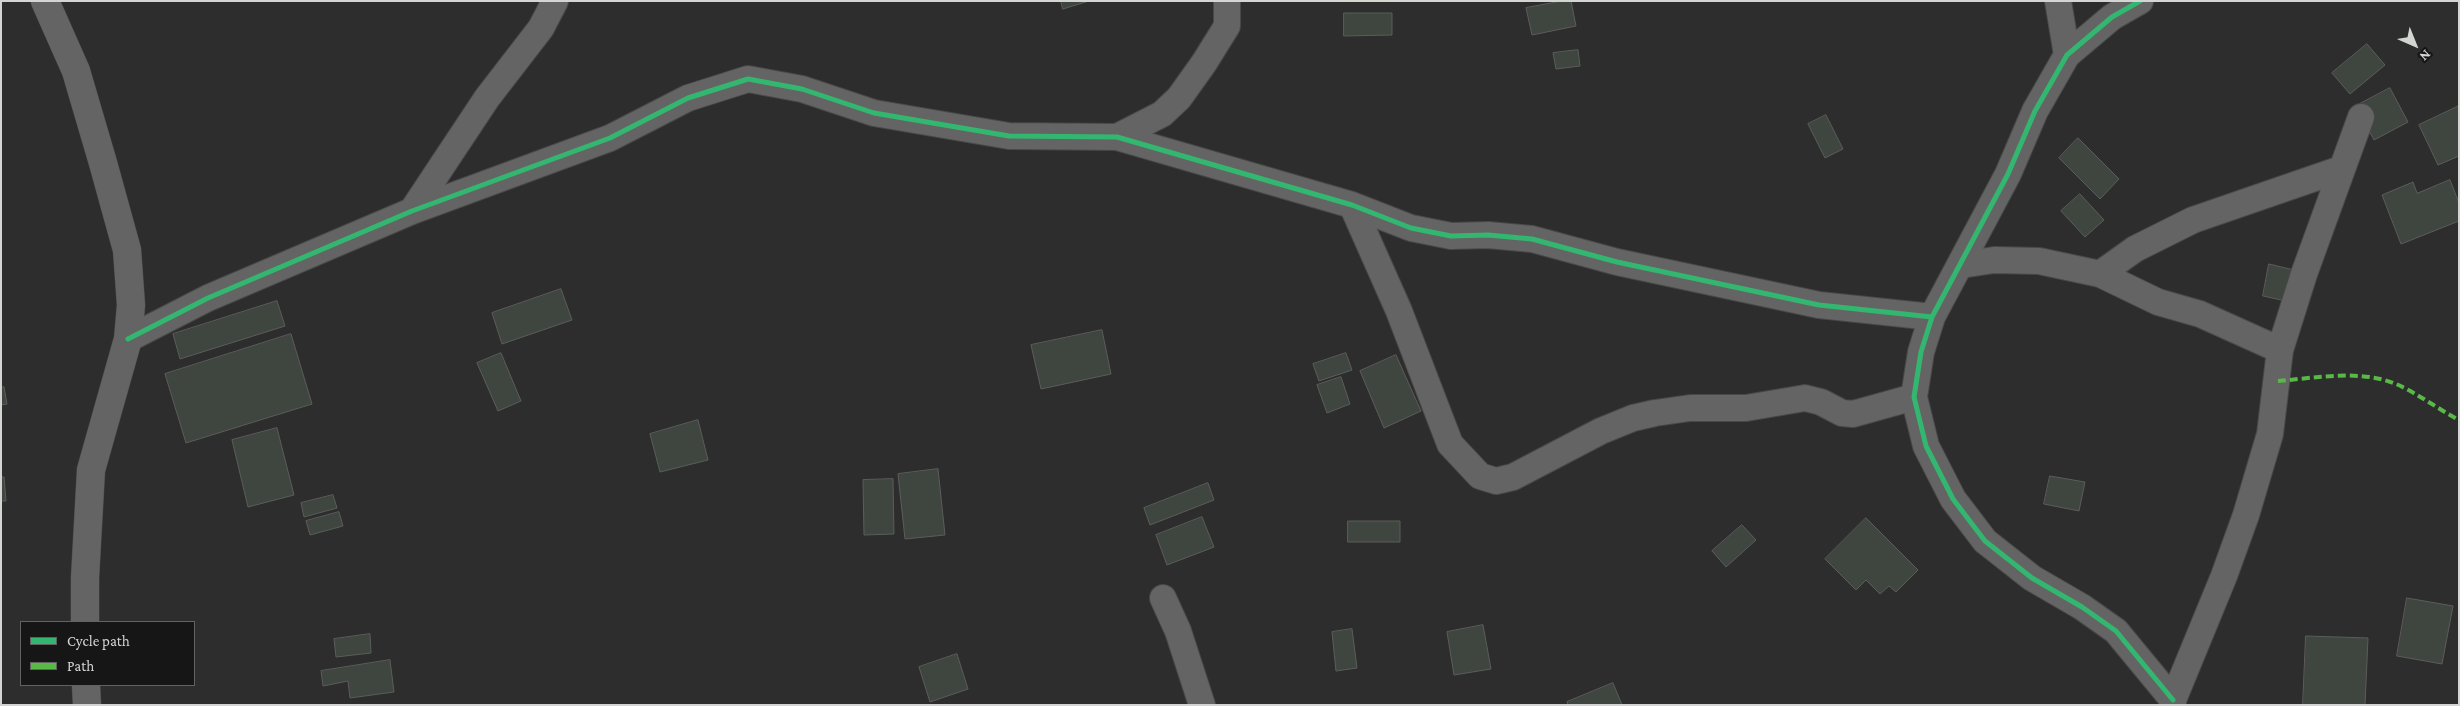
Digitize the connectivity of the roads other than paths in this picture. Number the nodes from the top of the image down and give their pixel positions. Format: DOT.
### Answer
graph roads {
  1 [pos="45,1"];
  2 [pos="555,1"];
  3 [pos="1227,1"];
  4 [pos="2058,1"];
  5 [pos="2140,1"];
  6 [pos="2067,55"];
  7 [pos="2361,117"];
  8 [pos="1117,137"];
  9 [pos="2341,169"];
  10 [pos="1352,205"];
  11 [pos="412,211"];
  12 [pos="1961,265"];
  13 [pos="2100,274"];
  14 [pos="1932,317"];
  15 [pos="128,339"];
  16 [pos="2280,350"];
  17 [pos="1914,397"];
  18 [pos="1163,598"];
  19 [pos="85,621"];
  20 [pos="86,686"];
  21 [pos="2173,703"];
  22 [pos="87,705"];
  23 [pos="1202,705"];
  1 -- 15 [label="street"];
  2 -- 11 [label="street"];
  3 -- 8 [label="street"];
  4 -- 6 [label="street"];
  5 -- 6 [label="street"];
  6 -- 12 [label="street"];
  7 -- 9 [label="street"];
  8 -- 10 [label="street"];
  8 -- 11 [label="street"];
  9 -- 13 [label="street"];
  9 -- 16 [label="street"];
  10 -- 14 [label="street"];
  10 -- 17 [label="street"];
  11 -- 15 [label="street"];
  12 -- 13 [label="street"];
  12 -- 14 [label="street"];
  13 -- 16 [label="street"];
  14 -- 17 [label="street"];
  15 -- 19 [label="street"];
  16 -- 21 [label="street"];
  17 -- 21 [label="street"];
  18 -- 23 [label="street"];
  20 -- 22 [label="street"];
}
